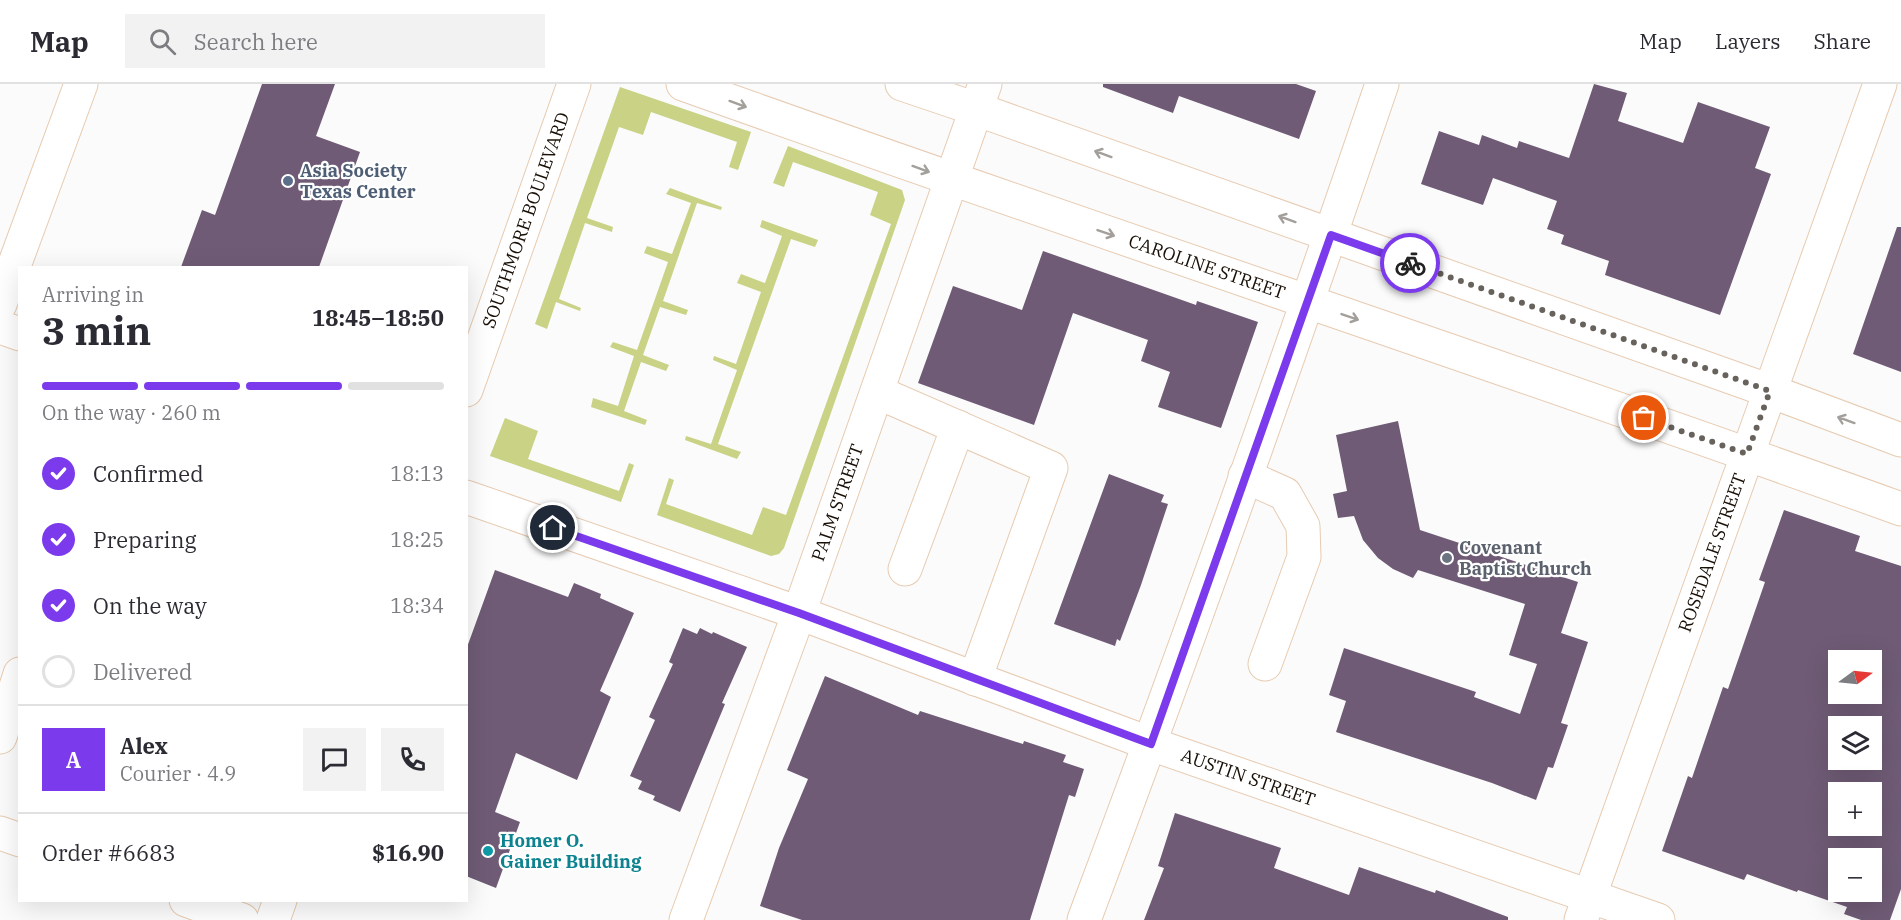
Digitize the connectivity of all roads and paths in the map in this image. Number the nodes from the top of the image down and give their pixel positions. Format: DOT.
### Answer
graph roads {
  1 [pos="81,84"];
  2 [pos="574,84"];
  3 [pos="683,84"];
  4 [pos="902,84"];
  5 [pos="1382,84"];
  6 [pos="1880,84"];
  7 [pos="980,96"];
  8 [pos="952,180"];
  9 [pos="1331,235"];
  10 [pos="1307,302"];
  11 [pos="0,304"];
  12 [pos="0,327"];
  13 [pos="18,333"];
  14 [pos="468,384"];
  15 [pos="1770,391"];
  16 [pos="877,392"];
  17 [pos="958,427"];
  18 [pos="1901,440"];
  19 [pos="1747,454"];
  20 [pos="1245,476"];
  21 [pos="468,498"];
  22 [pos="1901,509"];
  23 [pos="905,568"];
  24 [pos="799,613"];
  25 [pos="1265,664"];
  26 [pos="975,679"];
  27 [pos="18,680"];
  28 [pos="0,738"];
  29 [pos="1151,744"];
  30 [pos="0,833"];
  31 [pos="18,839"];
  32 [pos="192,902"];
  33 [pos="279,902"];
  34 [pos="1585,908"];
  35 [pos="242,920"];
  36 [pos="273,920"];
  37 [pos="686,920"];
  38 [pos="1084,920"];
  39 [pos="1658,920"];
  1 -- 11 [label="street"];
  2 -- 14 [label="street, SOUTHMORE BOULEVARD"];
  3 -- 8 [label="street, CAROLINE STREET, one-way"];
  4 -- 7 [label="street"];
  5 -- 9 [label="street"];
  6 -- 15 [label="street, ROSEDALE STREET"];
  7 -- 8 [label="street, PALM STREET"];
  9 -- 7 [label="street, one-way"];
  8 -- 10 [label="street, CAROLINE STREET, one-way"];
  8 -- 16 [label="street, PALM STREET"];
  9 -- 10 [label="street"];
  9 -- 15 [label="street"];
  10 -- 19 [label="street, CAROLINE STREET, one-way"];
  10 -- 20 [label="street"];
  12 -- 13 [label="street"];
  18 -- 15 [label="street, one-way"];
  15 -- 19 [label="street, ROSEDALE STREET"];
  16 -- 17 [label="street"];
  16 -- 24 [label="street, PALM STREET"];
  17 -- 23 [label="street"];
  17 -- 26 [label="street"];
  19 -- 22 [label="street, CAROLINE STREET"];
  19 -- 34 [label="street, ROSEDALE STREET"];
  20 -- 25 [label="street"];
  20 -- 29 [label="street"];
  21 -- 24 [label="street, AUSTIN STREET"];
  24 -- 26 [label="street, AUSTIN STREET"];
  24 -- 37 [label="street, PALM STREET"];
  26 -- 29 [label="street, AUSTIN STREET"];
  27 -- 28 [label="street"];
  29 -- 34 [label="street, AUSTIN STREET"];
  29 -- 38 [label="street"];
  30 -- 31 [label="street"];
  32 -- 35 [label="street"];
  33 -- 36 [label="street"];
  34 -- 39 [label="street, AUSTIN STREET"];
}
